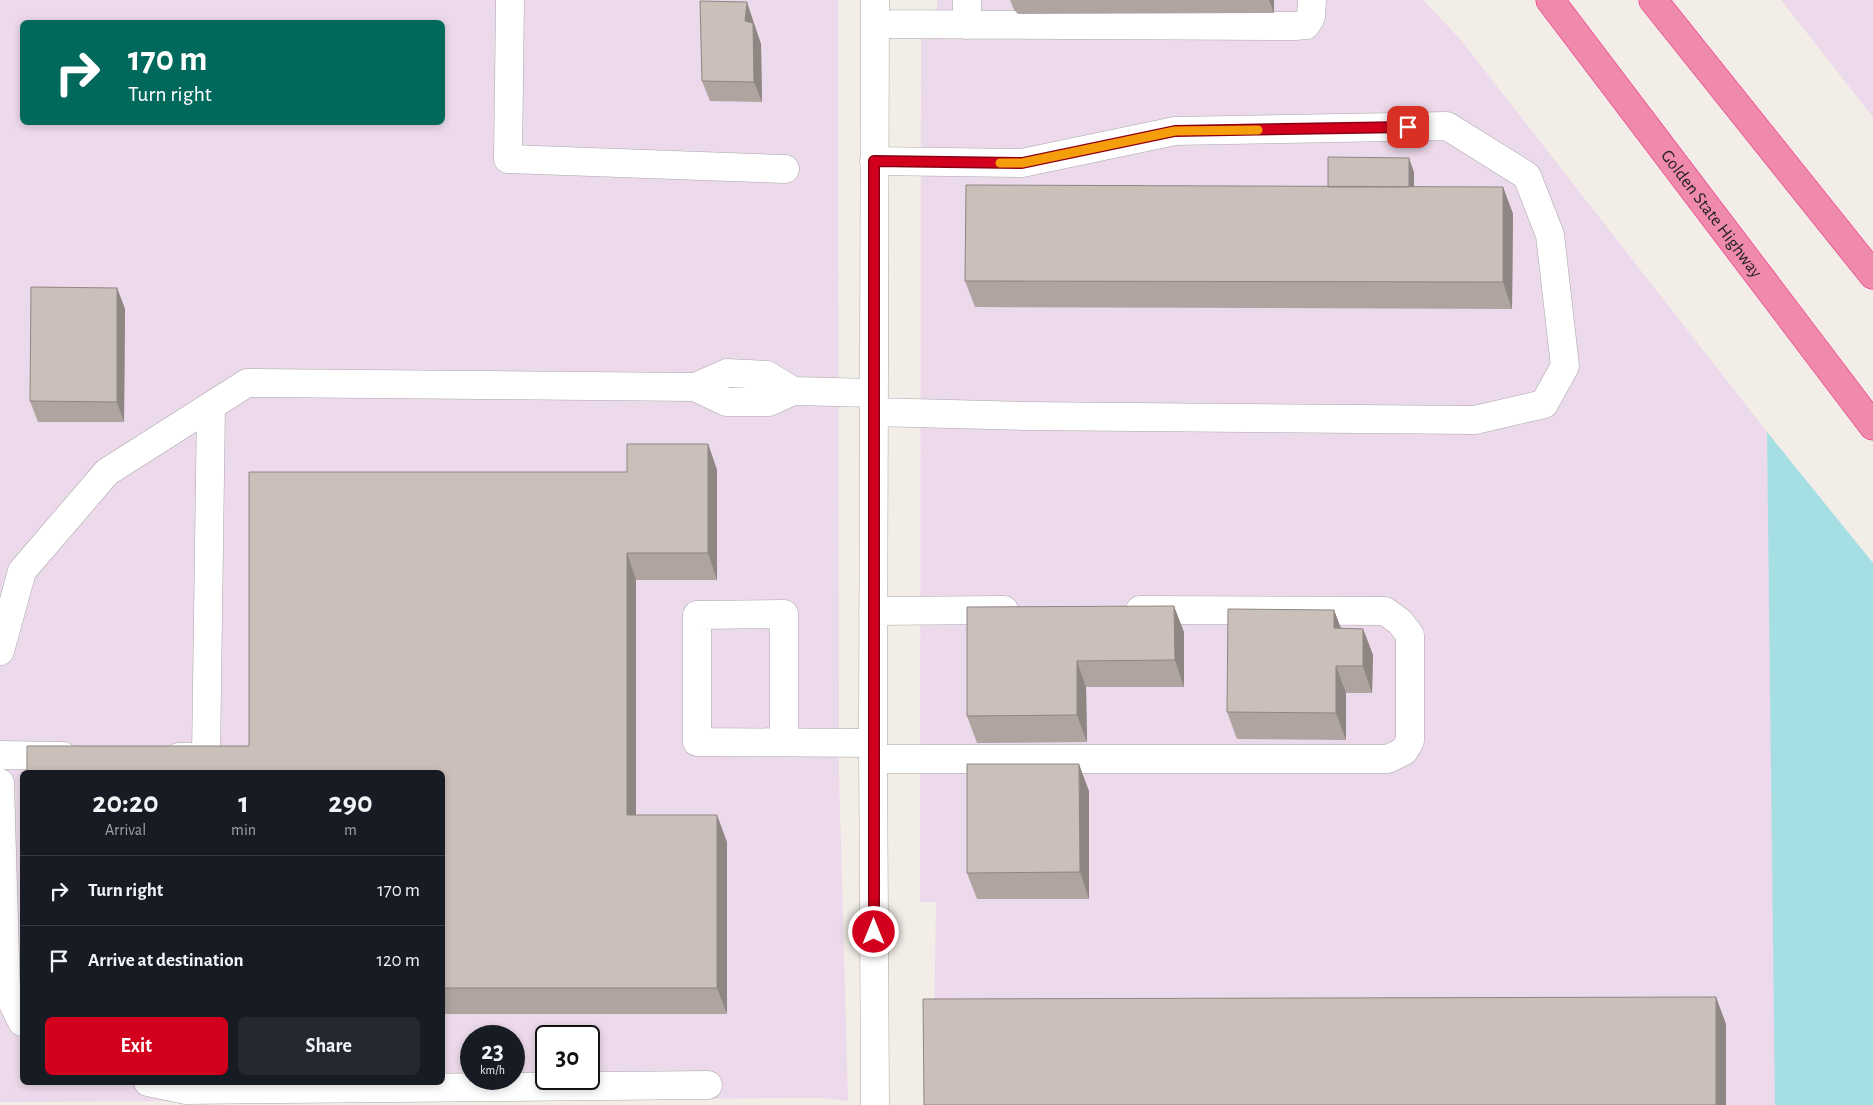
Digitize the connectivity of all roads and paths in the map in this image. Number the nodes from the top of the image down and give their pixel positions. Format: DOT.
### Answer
graph roads {
  1 [pos="510,0"];
  2 [pos="1312,0"];
  3 [pos="1550,0"];
  4 [pos="1653,0"];
  5 [pos="875,12"];
  6 [pos="967,12"];
  7 [pos="874,161"];
  8 [pos="785,169"];
  9 [pos="1873,275"];
  10 [pos="874,402"];
  11 [pos="211,406"];
  12 [pos="1873,426"];
  13 [pos="1027,610"];
  14 [pos="1116,610"];
  15 [pos="873,611"];
  16 [pos="0,651"];
  17 [pos="784,742"];
  18 [pos="873,751"];
  19 [pos="0,755"];
  20 [pos="88,756"];
  21 [pos="157,757"];
  22 [pos="0,783"];
  23 [pos="20,1018"];
  24 [pos="162,1085"];
  25 [pos="708,1085"];
  26 [pos="875,1105"];
  1 -- 8 [label="street"];
  2 -- 6 [label="street"];
  3 -- 12 [label="highway, Golden State Highway"];
  4 -- 9 [label="highway"];
  5 -- 6 [label="street"];
  5 -- 7 [label="street"];
  7 -- 10 [label="street"];
  7 -- 10 [label="street"];
  10 -- 11 [label="street"];
  10 -- 15 [label="street"];
  11 -- 16 [label="street"];
  11 -- 21 [label="street"];
  13 -- 15 [label="street"];
  14 -- 18 [label="street"];
  15 -- 18 [label="street"];
  17 -- 17 [label="street"];
  17 -- 18 [label="street"];
  18 -- 26 [label="street"];
  19 -- 20 [label="street"];
  22 -- 23 [label="street"];
  24 -- 25 [label="street"];
}
